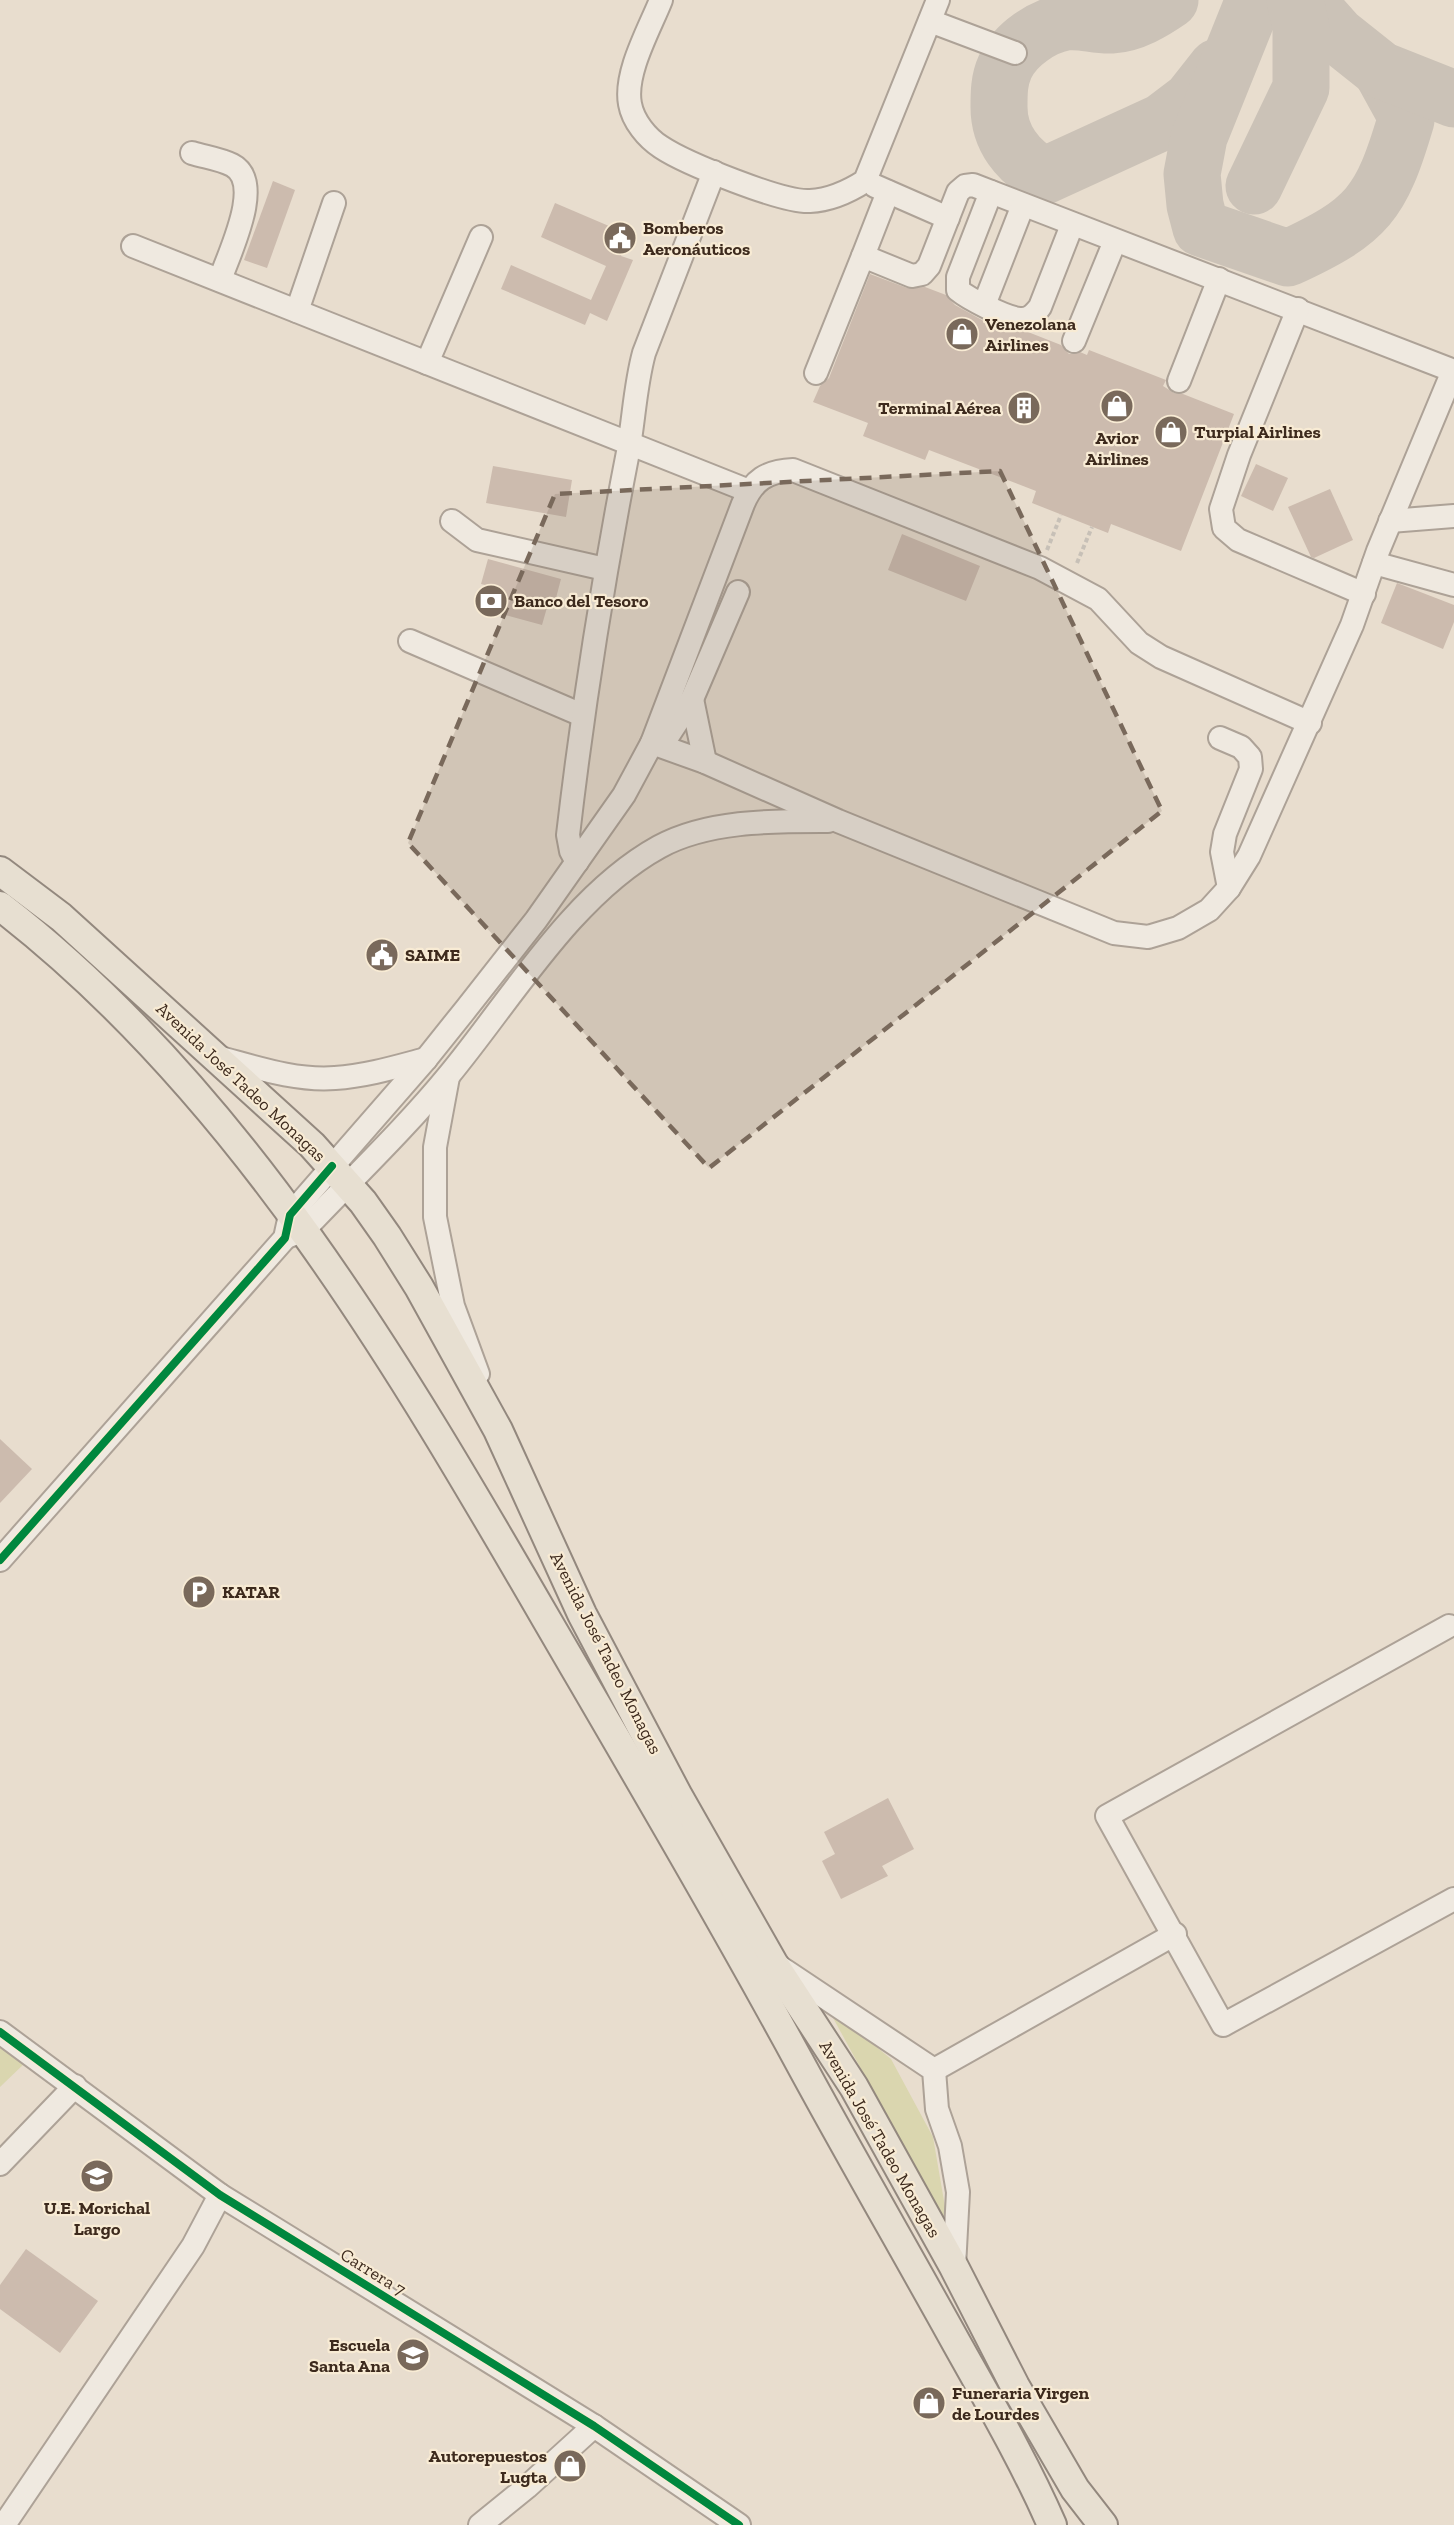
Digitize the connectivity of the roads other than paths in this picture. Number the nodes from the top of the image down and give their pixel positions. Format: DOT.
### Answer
graph roads {
  1 [pos="661,0"];
  2 [pos="934,10"];
  3 [pos="1015,52"];
  4 [pos="192,153"];
  5 [pos="714,172"];
  6 [pos="865,181"];
  7 [pos="888,192"];
  8 [pos="991,192"];
  9 [pos="334,203"];
  10 [pos="1023,205"];
  11 [pos="948,218"];
  12 [pos="1072,225"];
  13 [pos="481,237"];
  14 [pos="1115,241"];
  15 [pos="133,246"];
  16 [pos="863,256"];
  17 [pos="1219,279"];
  18 [pos="220,280"];
  19 [pos="984,305"];
  20 [pos="1298,309"];
  21 [pos="297,311"];
  22 [pos="1074,341"];
  23 [pos="427,363"];
  24 [pos="1453,371"];
  25 [pos="816,373"];
  26 [pos="1179,381"];
  27 [pos="630,444"];
  28 [pos="749,491"];
  29 [pos="1454,516"];
  30 [pos="452,521"];
  31 [pos="1390,521"];
  32 [pos="1374,563"];
  33 [pos="605,569"];
  34 [pos="1454,585"];
  35 [pos="738,592"];
  36 [pos="1364,594"];
  37 [pos="410,641"];
  38 [pos="692,699"];
  39 [pos="582,715"];
  40 [pos="1310,723"];
  41 [pos="1221,738"];
  42 [pos="657,744"];
  43 [pos="705,762"];
  44 [pos="838,821"];
  45 [pos="577,862"];
  46 [pos="0,871"];
  47 [pos="1229,888"];
  48 [pos="0,906"];
  49 [pos="536,920"];
  50 [pos="558,936"];
  51 [pos="217,1058"];
  52 [pos="426,1059"];
  53 [pos="448,1077"];
  54 [pos="340,1175"];
  55 [pos="293,1228"];
  56 [pos="498,1430"];
  57 [pos="1,1557"];
  58 [pos="1449,1626"];
  59 [pos="1454,1899"];
  60 [pos="1175,1934"];
  61 [pos="773,1963"];
  62 [pos="0,2032"];
  63 [pos="934,2070"];
  64 [pos="75,2086"];
  65 [pos="0,2164"];
  66 [pos="220,2195"];
  67 [pos="954,2268"];
  68 [pos="594,2426"];
  69 [pos="4,2525"];
  70 [pos="480,2525"];
  71 [pos="740,2525"];
  72 [pos="1052,2525"];
  73 [pos="1103,2525"];
  1 -- 5 [label="street"];
  2 -- 3 [label="street"];
  2 -- 6 [label="street"];
  4 -- 18 [label="street"];
  5 -- 6 [label="street"];
  5 -- 27 [label="street"];
  6 -- 7 [label="street"];
  7 -- 11 [label="street"];
  7 -- 16 [label="street"];
  8 -- 10 [label="street"];
  8 -- 11 [label="street"];
  8 -- 19 [label="street"];
  9 -- 21 [label="street"];
  10 -- 12 [label="street"];
  10 -- 19 [label="street"];
  11 -- 16 [label="street"];
  12 -- 14 [label="street"];
  12 -- 19 [label="street"];
  13 -- 23 [label="street"];
  14 -- 17 [label="street"];
  14 -- 22 [label="street"];
  15 -- 18 [label="street"];
  16 -- 25 [label="street"];
  17 -- 20 [label="street"];
  17 -- 26 [label="street"];
  18 -- 21 [label="street"];
  20 -- 24 [label="street"];
  20 -- 36 [label="street"];
  21 -- 23 [label="street"];
  23 -- 27 [label="street"];
  24 -- 31 [label="street"];
  27 -- 28 [label="street"];
  27 -- 33 [label="street"];
  28 -- 40 [label="street"];
  28 -- 42 [label="street"];
  29 -- 31 [label="street"];
  30 -- 33 [label="street"];
  31 -- 32 [label="street"];
  32 -- 34 [label="street"];
  32 -- 36 [label="street"];
  33 -- 39 [label="street"];
  35 -- 38 [label="street"];
  36 -- 40 [label="street"];
  37 -- 39 [label="street"];
  38 -- 42 [label="street"];
  38 -- 43 [label="street"];
  39 -- 45 [label="street"];
  40 -- 47 [label="street"];
  41 -- 47 [label="street"];
  42 -- 43 [label="street"];
  42 -- 45 [label="street"];
  43 -- 44 [label="street"];
  44 -- 47 [label="street"];
  44 -- 50 [label="street"];
  45 -- 49 [label="street"];
  46 -- 51 [label="main road, Avenida José Tadeo Monagas"];
  48 -- 55 [label="main road, Avenida José Tadeo Monagas"];
  49 -- 50 [label="street"];
  49 -- 52 [label="street"];
  50 -- 53 [label="street"];
  51 -- 52 [label="street"];
  51 -- 54 [label="main road, Avenida José Tadeo Monagas"];
  52 -- 54 [label="street"];
  53 -- 54 [label="street"];
  53 -- 56 [label="street"];
  54 -- 55 [label="street"];
  54 -- 56 [label="main road, Avenida José Tadeo Monagas"];
  55 -- 57 [label="street"];
  55 -- 72 [label="main road, Avenida José Tadeo Monagas"];
  56 -- 61 [label="main road, Avenida José Tadeo Monagas"];
  58 -- 60 [label="street"];
  59 -- 60 [label="street"];
  60 -- 63 [label="street"];
  61 -- 63 [label="street"];
  61 -- 67 [label="main road, Avenida José Tadeo Monagas"];
  62 -- 64 [label="street, Carrera 7"];
  63 -- 67 [label="street"];
  64 -- 65 [label="street"];
  64 -- 66 [label="street, Carrera 7"];
  66 -- 68 [label="street, Carrera 7"];
  66 -- 69 [label="street"];
  67 -- 73 [label="main road, Avenida José Tadeo Monagas"];
  68 -- 70 [label="street"];
  68 -- 71 [label="street, Carrera 7"];
}
